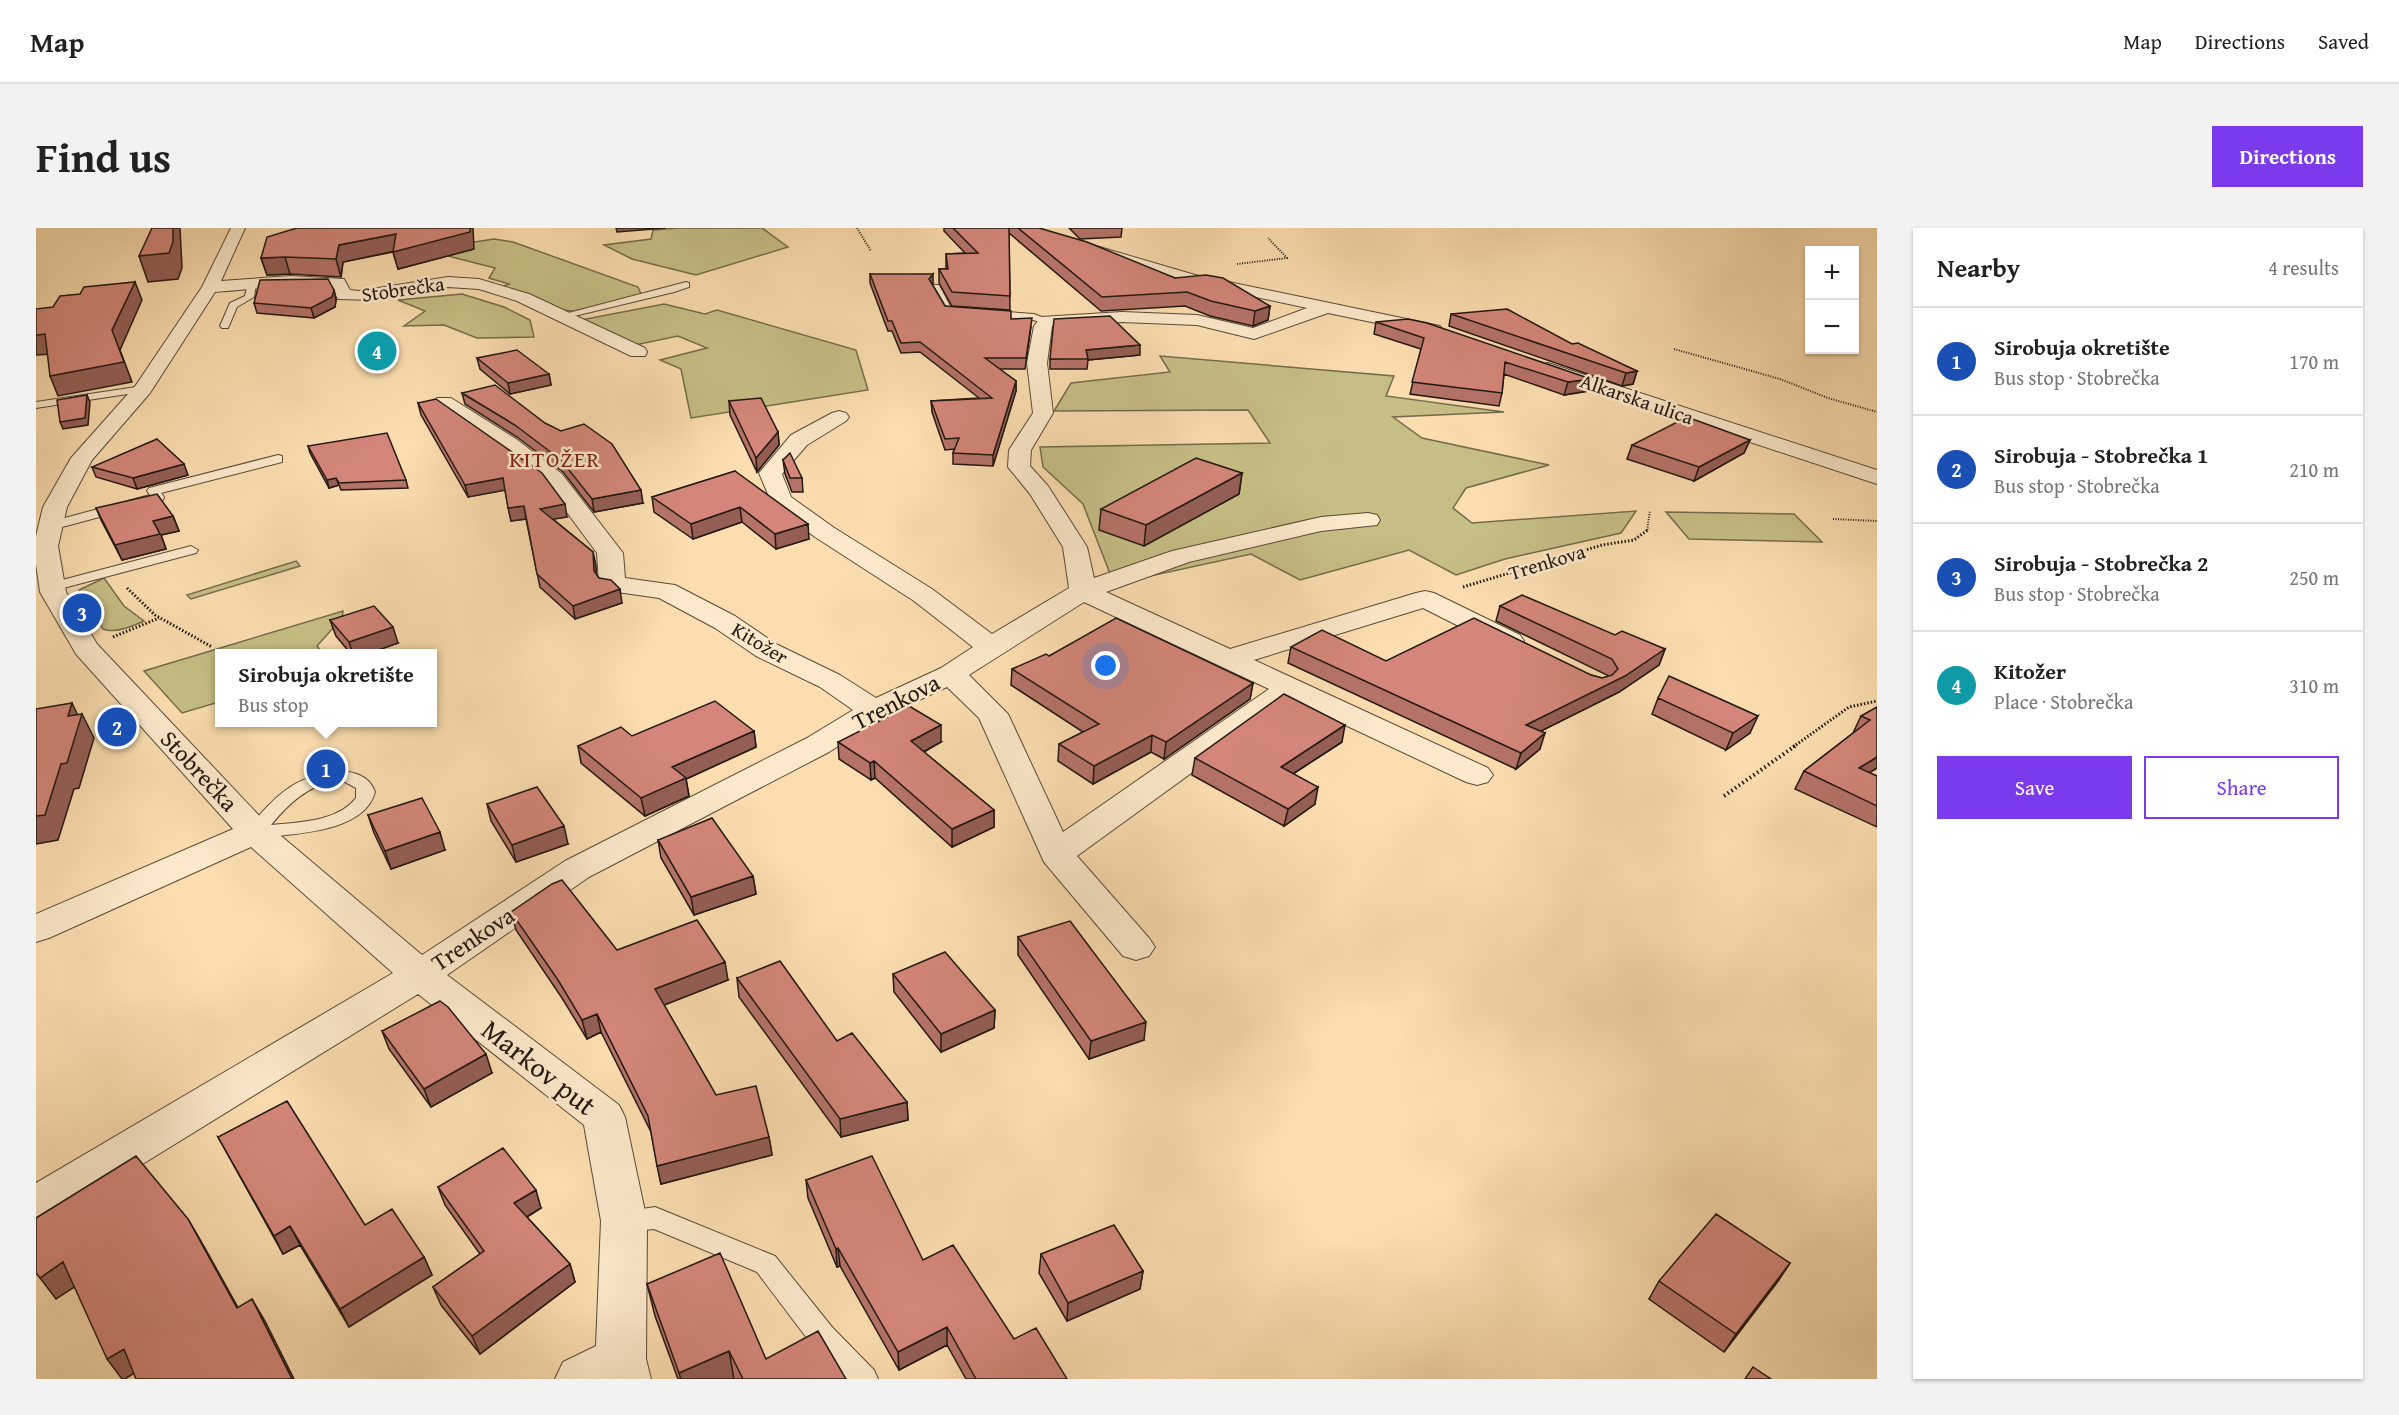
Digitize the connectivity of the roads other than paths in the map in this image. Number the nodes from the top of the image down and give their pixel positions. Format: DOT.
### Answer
graph roads {
  1 [pos="238,228"];
  2 [pos="1019,228"];
  3 [pos="251,284"];
  4 [pos="686,285"];
  5 [pos="210,287"];
  6 [pos="936,287"];
  7 [pos="1325,308"];
  8 [pos="562,316"];
  9 [pos="1047,321"];
  10 [pos="225,326"];
  11 [pos="1452,336"];
  12 [pos="638,352"];
  13 [pos="1530,362"];
  14 [pos="143,389"];
  15 [pos="444,402"];
  16 [pos="36,405"];
  17 [pos="839,417"];
  18 [pos="278,459"];
  19 [pos="1877,477"];
  20 [pos="1368,520"];
  21 [pos="44,540"];
  22 [pos="191,550"];
  23 [pos="52,587"];
  24 [pos="1083,591"];
  25 [pos="991,647"];
  26 [pos="1532,652"];
  27 [pos="1227,659"];
  28 [pos="951,674"];
  29 [pos="1288,688"];
  30 [pos="874,710"];
  31 [pos="1477,775"];
  32 [pos="255,832"];
  33 [pos="1056,854"];
  34 [pos="36,929"];
  35 [pos="1136,947"];
  36 [pos="420,975"];
  37 [pos="36,1206"];
  38 [pos="624,1221"];
  39 [pos="609,1372"];
  40 [pos="864,1379"];
  1 -- 5 [label="street, Stobrečka"];
  2 -- 7 [label="street"];
  3 -- 5 [label="street, Stobrečka"];
  3 -- 8 [label="street, Stobrečka"];
  3 -- 10 [label="lane"];
  4 -- 8 [label="lane"];
  5 -- 14 [label="street, Stobrečka"];
  6 -- 9 [label="lane"];
  7 -- 9 [label="street"];
  7 -- 11 [label="street"];
  8 -- 12 [label="street, Stobrečka"];
  9 -- 24 [label="street"];
  13 -- 19 [label="street, Alkarska ulica"];
  14 -- 16 [label="lane"];
  14 -- 21 [label="street, Stobrečka"];
  15 -- 30 [label="street, Kitožer"];
  17 -- 25 [label="street"];
  18 -- 21 [label="lane"];
  20 -- 24 [label="street, Trenkova"];
  21 -- 23 [label="street, Stobrečka"];
  22 -- 23 [label="lane"];
  23 -- 32 [label="street, Stobrečka"];
  24 -- 25 [label="street, Trenkova"];
  24 -- 27 [label="street"];
  25 -- 28 [label="street, Trenkova"];
  26 -- 27 [label="street"];
  27 -- 29 [label="street"];
  28 -- 30 [label="street, Trenkova"];
  28 -- 33 [label="street, Trenkova"];
  29 -- 31 [label="street"];
  29 -- 33 [label="street"];
  30 -- 36 [label="street, Trenkova"];
  32 -- 32 [label="lane"];
  32 -- 34 [label="street"];
  32 -- 36 [label="street, Stobrečka"];
  33 -- 35 [label="street, Trenkova"];
  36 -- 37 [label="street, Trenkova"];
  36 -- 38 [label="street, Markov put"];
  38 -- 39 [label="street, Markov put"];
  38 -- 40 [label="lane"];
}
